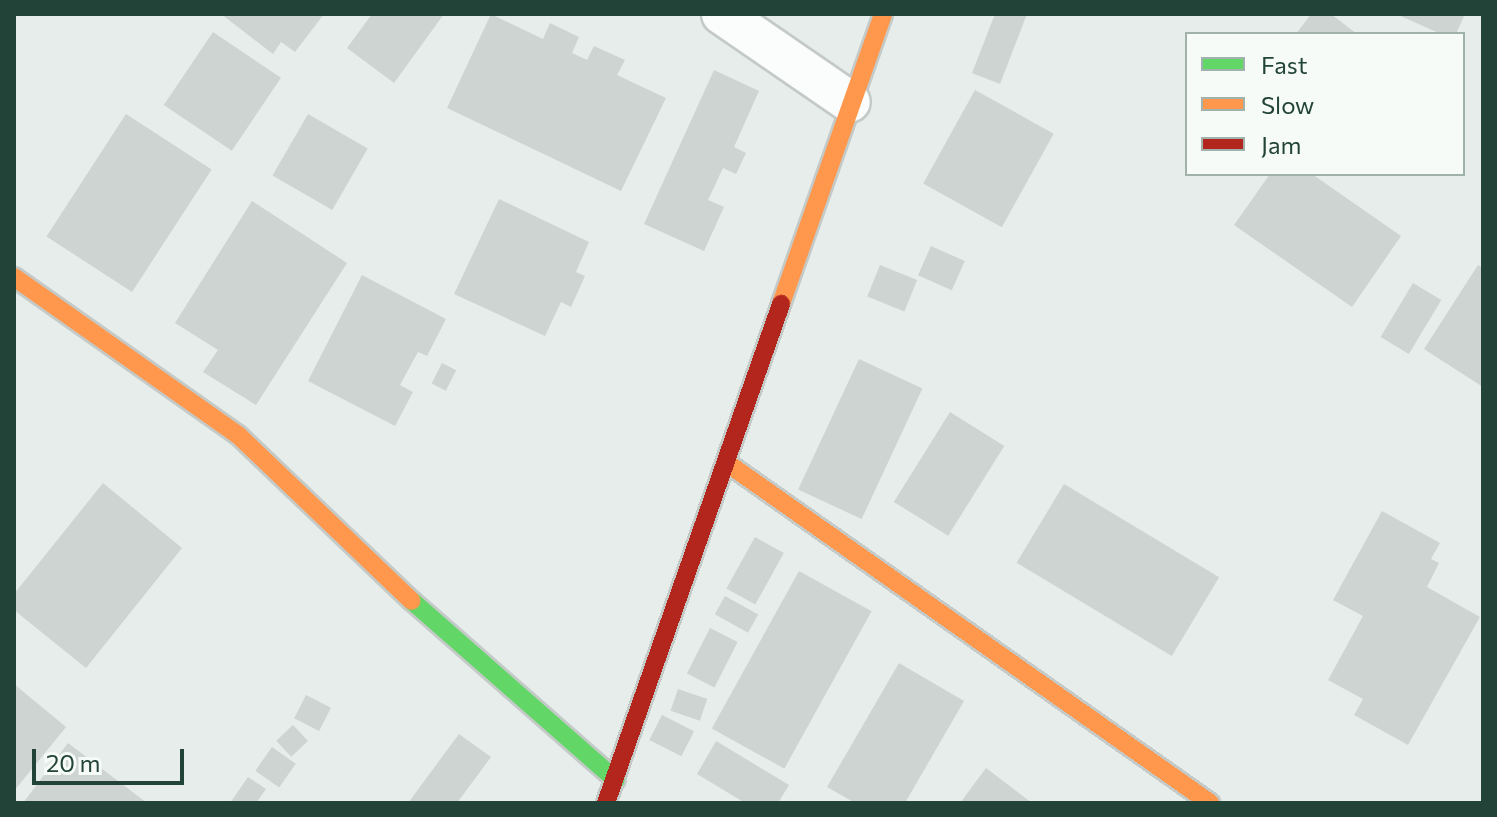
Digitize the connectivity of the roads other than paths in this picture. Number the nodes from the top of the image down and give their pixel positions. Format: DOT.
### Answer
graph roads {
  1 [pos="722,14"];
  2 [pos="883,14"];
  3 [pos="850,102"];
  4 [pos="14,277"];
  5 [pos="727,463"];
  6 [pos="616,780"];
  7 [pos="606,803"];
  8 [pos="1210,803"];
  1 -- 3 [label="street"];
  2 -- 3 [label="street"];
  3 -- 5 [label="street"];
  4 -- 6 [label="street"];
  5 -- 6 [label="street"];
  5 -- 8 [label="street"];
  6 -- 7 [label="street"];
}
